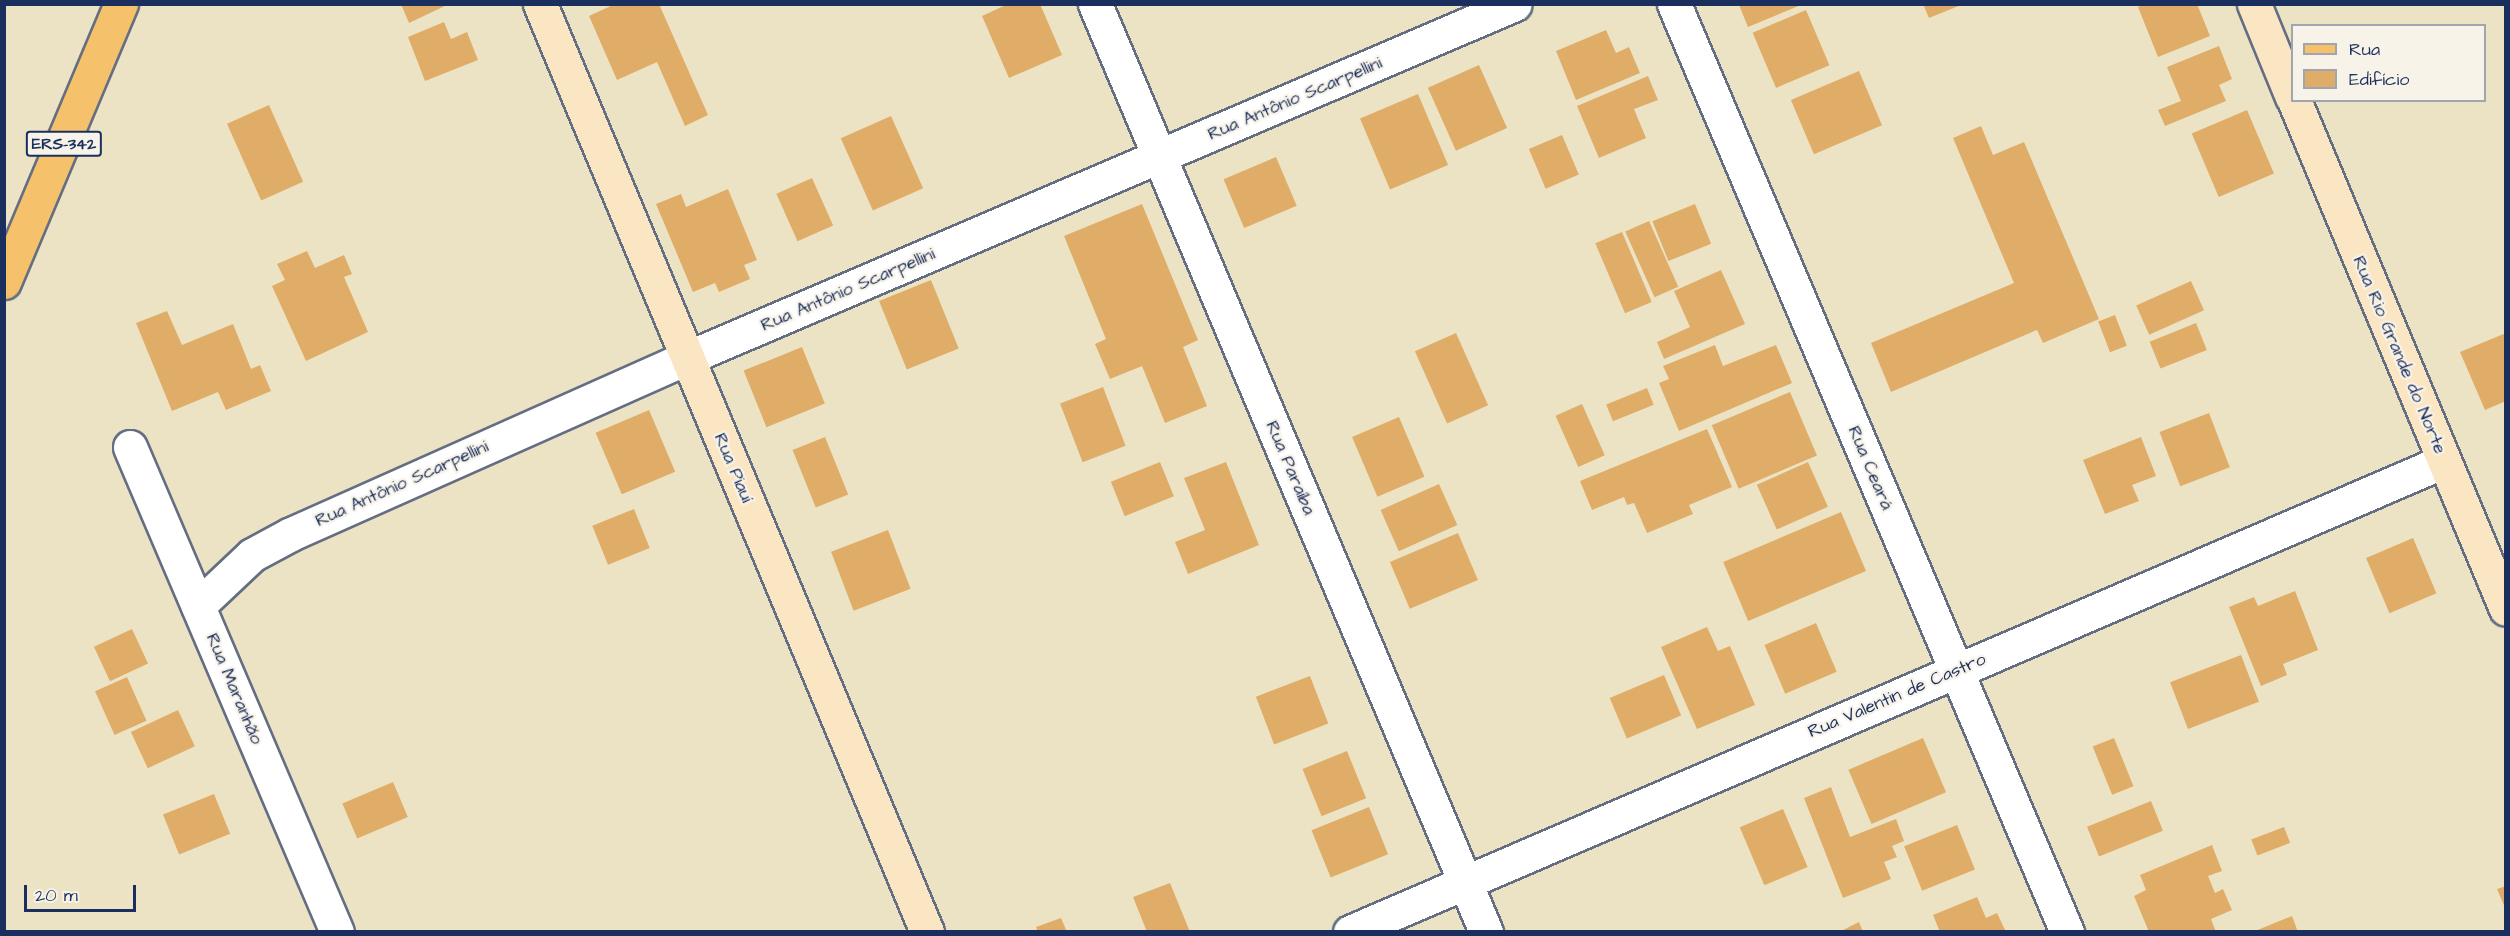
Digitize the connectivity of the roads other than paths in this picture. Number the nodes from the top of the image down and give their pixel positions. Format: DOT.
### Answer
graph roads {
  1 [pos="121,4"];
  2 [pos="540,4"];
  3 [pos="1095,4"];
  4 [pos="1515,4"];
  5 [pos="1674,4"];
  6 [pos="2254,4"];
  7 [pos="2291,94"];
  8 [pos="2294,102"];
  9 [pos="1160,157"];
  10 [pos="4,282"];
  11 [pos="687,358"];
  12 [pos="130,447"];
  13 [pos="2444,461"];
  14 [pos="198,606"];
  15 [pos="2505,609"];
  16 [pos="1956,671"];
  17 [pos="1465,882"];
  18 [pos="337,932"];
  19 [pos="927,932"];
  20 [pos="1350,932"];
  21 [pos="1486,932"];
  22 [pos="2067,932"];
  1 -- 10 [label="main road, ERS-342"];
  2 -- 11 [label="street, Rua Piauí"];
  3 -- 9 [label="street, Rua Paraíba"];
  4 -- 9 [label="street, Rua Antônio Scarpellini"];
  5 -- 16 [label="street, Rua Ceará"];
  6 -- 7 [label="street, Rua Rio Grande do Norte"];
  8 -- 13 [label="street, Rua Rio Grande do Norte"];
  9 -- 11 [label="street, Rua Antônio Scarpellini"];
  9 -- 17 [label="street, Rua Paraíba"];
  11 -- 14 [label="street, Rua Antônio Scarpellini"];
  11 -- 19 [label="street, Rua Piauí"];
  12 -- 14 [label="street, Rua Maranhão"];
  13 -- 15 [label="street, Rua Rio Grande do Norte"];
  13 -- 16 [label="street, Rua Valentin de Castro"];
  14 -- 18 [label="street, Rua Maranhão"];
  16 -- 17 [label="street, Rua Valentin de Castro"];
  16 -- 22 [label="street, Rua Ceará"];
  17 -- 20 [label="street, Rua Valentin de Castro"];
  17 -- 21 [label="street, Rua Paraíba"];
}
